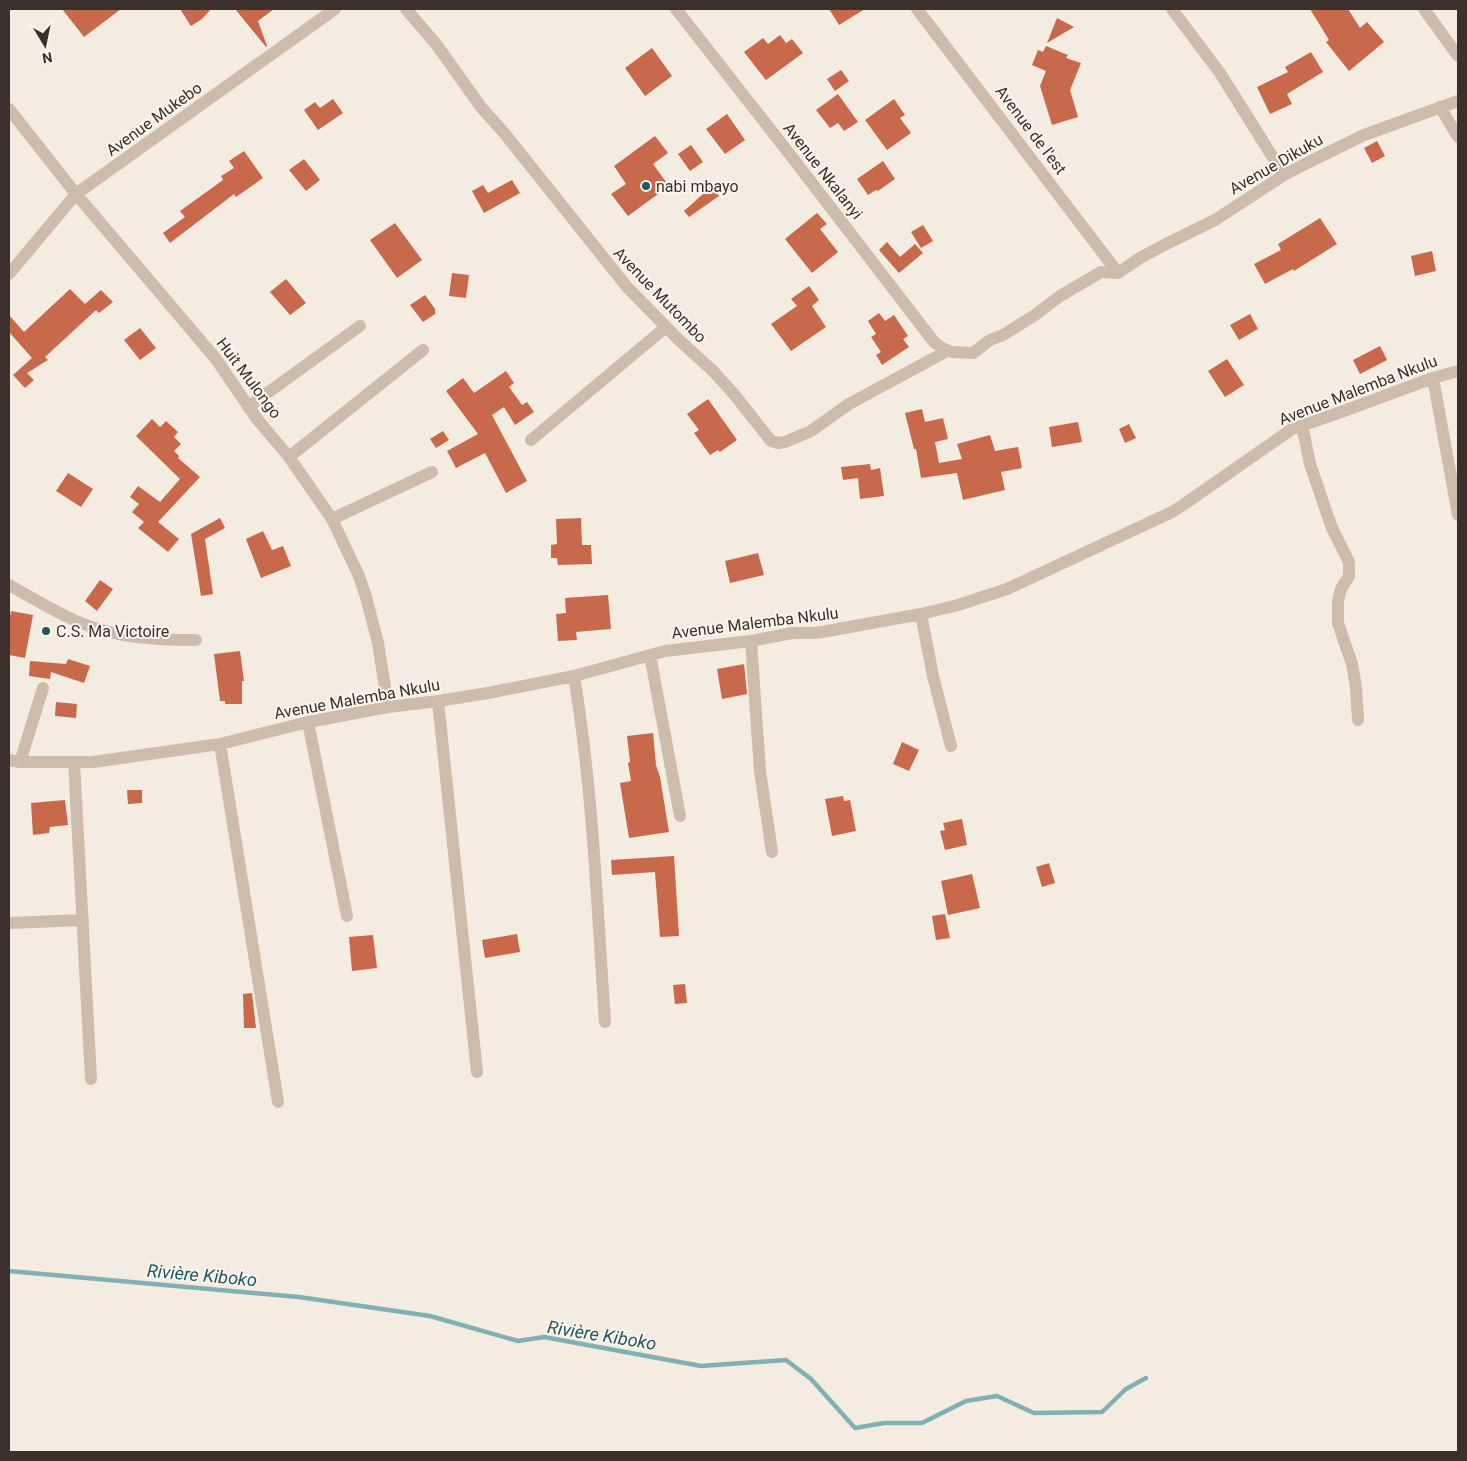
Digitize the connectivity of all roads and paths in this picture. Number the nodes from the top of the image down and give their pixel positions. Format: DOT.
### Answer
graph roads {
  1 [pos="335,9"];
  2 [pos="406,9"];
  3 [pos="676,9"];
  4 [pos="917,9"];
  5 [pos="1172,9"];
  6 [pos="1424,9"];
  7 [pos="1458,56"];
  8 [pos="1458,100"];
  9 [pos="1440,107"];
  10 [pos="9,109"];
  11 [pos="1458,137"];
  12 [pos="1284,175"];
  13 [pos="76,194"];
  14 [pos="1118,272"];
  15 [pos="9,274"];
  16 [pos="360,326"];
  17 [pos="666,327"];
  18 [pos="423,350"];
  19 [pos="947,351"];
  20 [pos="1458,371"];
  21 [pos="1433,378"];
  22 [pos="248,407"];
  23 [pos="1302,425"];
  24 [pos="530,440"];
  25 [pos="289,457"];
  26 [pos="432,472"];
  27 [pos="1458,515"];
  28 [pos="332,519"];
  29 [pos="9,585"];
  30 [pos="921,614"];
  31 [pos="196,640"];
  32 [pos="751,641"];
  33 [pos="650,655"];
  34 [pos="574,676"];
  35 [pos="43,688"];
  36 [pos="438,701"];
  37 [pos="388,707"];
  38 [pos="1358,720"];
  39 [pos="308,722"];
  40 [pos="220,744"];
  41 [pos="951,746"];
  42 [pos="14,761"];
  43 [pos="74,762"];
  44 [pos="680,816"];
  45 [pos="772,852"];
  46 [pos="347,916"];
  47 [pos="83,920"];
  48 [pos="9,923"];
  49 [pos="605,1022"];
  50 [pos="477,1072"];
  51 [pos="91,1079"];
  52 [pos="278,1102"];
  1 -- 13 [label="street, Avenue Mukebo"];
  2 -- 17 [label="street, Avenue Mutombo"];
  3 -- 19 [label="street, Avenue Nkalanyi"];
  4 -- 14 [label="street, Avenue de l'est"];
  5 -- 12 [label="street"];
  6 -- 7 [label="street"];
  8 -- 9 [label="street, Avenue Dikuku"];
  9 -- 11 [label="street"];
  9 -- 12 [label="street, Avenue Dikuku"];
  10 -- 13 [label="street, Huit Mulongo"];
  12 -- 14 [label="street, Avenue Dikuku"];
  13 -- 15 [label="street, Avenue Mukebo"];
  13 -- 22 [label="street, Huit Mulongo"];
  14 -- 19 [label="street"];
  16 -- 22 [label="street"];
  17 -- 19 [label="street, Avenue Mutombo"];
  17 -- 24 [label="street"];
  18 -- 25 [label="street"];
  20 -- 21 [label="street, Avenue Malemba Nkulu"];
  21 -- 23 [label="street, Avenue Malemba Nkulu"];
  21 -- 27 [label="street"];
  22 -- 25 [label="street, Huit Mulongo"];
  23 -- 30 [label="street, Avenue Malemba Nkulu"];
  23 -- 38 [label="street"];
  25 -- 28 [label="street, Huit Mulongo"];
  26 -- 28 [label="street"];
  28 -- 37 [label="street, Huit Mulongo"];
  29 -- 31 [label="street"];
  30 -- 32 [label="street, Avenue Malemba Nkulu"];
  30 -- 41 [label="street"];
  32 -- 33 [label="street, Avenue Malemba Nkulu"];
  32 -- 45 [label="street"];
  33 -- 34 [label="street, Avenue Malemba Nkulu"];
  33 -- 44 [label="street"];
  34 -- 36 [label="street, Avenue Malemba Nkulu"];
  34 -- 49 [label="street"];
  35 -- 42 [label="street"];
  36 -- 37 [label="street, Avenue Malemba Nkulu"];
  36 -- 50 [label="street"];
  37 -- 39 [label="street, Avenue Malemba Nkulu"];
  39 -- 40 [label="street, Avenue Malemba Nkulu"];
  39 -- 46 [label="street"];
  40 -- 43 [label="street, Avenue Malemba Nkulu"];
  40 -- 52 [label="street"];
  42 -- 43 [label="street, Avenue Malemba Nkulu"];
  43 -- 47 [label="street"];
  47 -- 48 [label="street"];
  47 -- 51 [label="street"];
}
